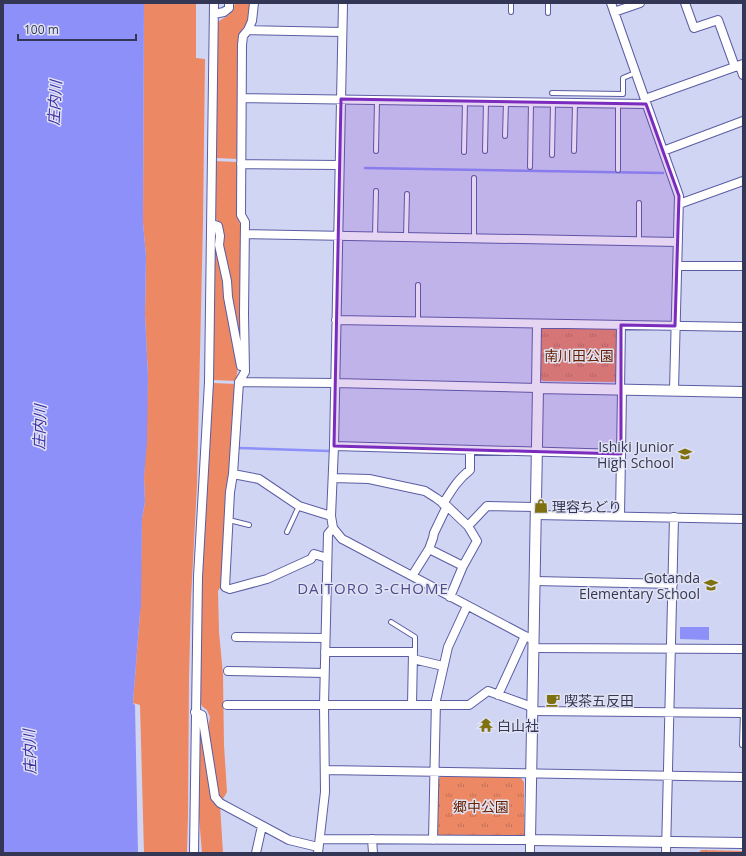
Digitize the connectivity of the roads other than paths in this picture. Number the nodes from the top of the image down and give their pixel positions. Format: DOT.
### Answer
graph roads {
  1 [pos="214,3"];
  2 [pos="229,3"];
  3 [pos="254,3"];
  4 [pos="343,3"];
  5 [pos="511,3"];
  6 [pos="548,3"];
  7 [pos="611,3"];
  8 [pos="640,3"];
  9 [pos="684,3"];
  10 [pos="511,12"];
  11 [pos="548,12"];
  12 [pos="614,12"];
  13 [pos="214,14"];
  14 [pos="248,30"];
  15 [pos="342,32"];
  16 [pos="739,66"];
  17 [pos="635,73"];
  18 [pos="743,75"];
  19 [pos="552,94"];
  20 [pos="242,98"];
  21 [pos="341,99"];
  22 [pos="377,100"];
  23 [pos="465,101"];
  24 [pos="486,102"];
  25 [pos="506,102"];
  26 [pos="531,102"];
  27 [pos="553,102"];
  28 [pos="646,102"];
  29 [pos="575,103"];
  30 [pos="618,104"];
  31 [pos="743,121"];
  32 [pos="505,136"];
  33 [pos="663,150"];
  34 [pos="376,151"];
  35 [pos="486,151"];
  36 [pos="574,151"];
  37 [pos="464,152"];
  38 [pos="552,155"];
  39 [pos="241,164"];
  40 [pos="339,165"];
  41 [pos="530,167"];
  42 [pos="618,170"];
  43 [pos="474,178"];
  44 [pos="743,181"];
  45 [pos="376,191"];
  46 [pos="407,194"];
  47 [pos="639,203"];
  48 [pos="679,204"];
  49 [pos="212,224"];
  50 [pos="245,234"];
  51 [pos="338,236"];
  52 [pos="375,236"];
  53 [pos="406,237"];
  54 [pos="474,238"];
  55 [pos="638,241"];
  56 [pos="678,242"];
  57 [pos="677,266"];
  58 [pos="743,266"];
  59 [pos="418,285"];
  60 [pos="336,320"];
  61 [pos="418,322"];
  62 [pos="537,324"];
  63 [pos="621,325"];
  64 [pos="675,326"];
  65 [pos="743,327"];
  66 [pos="245,372"];
  67 [pos="239,382"];
  68 [pos="335,383"];
  69 [pos="537,388"];
  70 [pos="621,390"];
  71 [pos="674,390"];
  72 [pos="743,392"];
  73 [pos="334,446"];
  74 [pos="470,450"];
  75 [pos="537,452"];
  76 [pos="621,454"];
  77 [pos="233,474"];
  78 [pos="333,478"];
  79 [pos="445,505"];
  80 [pos="299,506"];
  81 [pos="536,511"];
  82 [pos="331,516"];
  83 [pos="620,516"];
  84 [pos="674,517"];
  85 [pos="743,519"];
  86 [pos="229,520"];
  87 [pos="249,525"];
  88 [pos="468,526"];
  89 [pos="333,528"];
  90 [pos="286,532"];
  91 [pos="429,549"];
  92 [pos="327,558"];
  93 [pos="463,566"];
  94 [pos="412,576"];
  95 [pos="535,582"];
  96 [pos="673,584"];
  97 [pos="450,597"];
  98 [pos="467,606"];
  99 [pos="391,622"];
  100 [pos="236,637"];
  101 [pos="325,638"];
  102 [pos="531,641"];
  103 [pos="671,648"];
  104 [pos="743,649"];
  105 [pos="325,652"];
  106 [pos="413,656"];
  107 [pos="444,666"];
  108 [pos="228,671"];
  109 [pos="324,673"];
  110 [pos="498,695"];
  111 [pos="227,705"];
  112 [pos="324,705"];
  113 [pos="412,705"];
  114 [pos="436,706"];
  115 [pos="532,709"];
  116 [pos="195,712"];
  117 [pos="670,712"];
  118 [pos="743,713"];
  119 [pos="742,745"];
  120 [pos="325,770"];
  121 [pos="434,772"];
  122 [pos="531,773"];
  123 [pos="668,776"];
  124 [pos="743,777"];
  125 [pos="262,826"];
  126 [pos="372,839"];
  127 [pos="433,840"];
  128 [pos="530,840"];
  129 [pos="666,842"];
  130 [pos="743,843"];
  131 [pos="319,846"];
  132 [pos="194,853"];
  133 [pos="256,853"];
  134 [pos="373,853"];
  135 [pos="530,853"];
  136 [pos="666,853"];
  1 -- 13 [label="street"];
  2 -- 13 [label="street"];
  3 -- 14 [label="street"];
  4 -- 15 [label="street"];
  5 -- 10 [label="lane"];
  6 -- 11 [label="lane"];
  7 -- 12 [label="street"];
  8 -- 12 [label="street"];
  9 -- 16 [label="street"];
  12 -- 17 [label="street"];
  13 -- 49 [label="street"];
  14 -- 15 [label="street"];
  14 -- 20 [label="street"];
  15 -- 21 [label="street"];
  16 -- 18 [label="street"];
  16 -- 28 [label="street"];
  17 -- 19 [label="lane"];
  17 -- 28 [label="street"];
  20 -- 21 [label="street"];
  20 -- 39 [label="street"];
  21 -- 22 [label="street"];
  21 -- 40 [label="street"];
  22 -- 23 [label="street"];
  22 -- 34 [label="lane"];
  23 -- 24 [label="street"];
  23 -- 37 [label="lane"];
  24 -- 25 [label="street"];
  24 -- 35 [label="lane"];
  25 -- 26 [label="street"];
  25 -- 32 [label="lane"];
  26 -- 27 [label="street"];
  26 -- 41 [label="lane"];
  27 -- 29 [label="street"];
  27 -- 38 [label="lane"];
  28 -- 30 [label="street"];
  28 -- 33 [label="street"];
  29 -- 30 [label="street"];
  29 -- 36 [label="lane"];
  30 -- 42 [label="lane"];
  31 -- 33 [label="street"];
  33 -- 48 [label="street"];
  39 -- 40 [label="street"];
  39 -- 50 [label="street"];
  40 -- 51 [label="street"];
  43 -- 54 [label="lane"];
  44 -- 48 [label="street"];
  45 -- 52 [label="lane"];
  46 -- 53 [label="lane"];
  47 -- 55 [label="lane"];
  48 -- 56 [label="street"];
  49 -- 66 [label="street"];
  49 -- 116 [label="street"];
  50 -- 51 [label="street"];
  50 -- 66 [label="street"];
  51 -- 52 [label="street"];
  51 -- 60 [label="street"];
  52 -- 53 [label="street"];
  53 -- 54 [label="street"];
  54 -- 55 [label="street"];
  55 -- 56 [label="street"];
  56 -- 57 [label="street"];
  57 -- 58 [label="street"];
  57 -- 64 [label="street"];
  59 -- 61 [label="lane"];
  60 -- 61 [label="street"];
  60 -- 68 [label="street"];
  61 -- 62 [label="street"];
  62 -- 63 [label="street"];
  62 -- 69 [label="street"];
  63 -- 64 [label="street"];
  63 -- 70 [label="street"];
  64 -- 65 [label="street"];
  64 -- 71 [label="street"];
  66 -- 67 [label="street"];
  67 -- 68 [label="street"];
  67 -- 77 [label="street"];
  68 -- 69 [label="street"];
  68 -- 73 [label="street"];
  69 -- 70 [label="street"];
  69 -- 75 [label="street"];
  70 -- 71 [label="street"];
  70 -- 76 [label="street"];
  71 -- 72 [label="street"];
  73 -- 74 [label="street"];
  73 -- 78 [label="street"];
  74 -- 75 [label="street"];
  74 -- 79 [label="street"];
  75 -- 76 [label="street"];
  75 -- 81 [label="street"];
  76 -- 83 [label="street"];
  77 -- 80 [label="street"];
  77 -- 86 [label="street"];
  78 -- 79 [label="street"];
  78 -- 82 [label="street"];
  79 -- 88 [label="street"];
  79 -- 91 [label="street"];
  80 -- 82 [label="street"];
  80 -- 90 [label="lane"];
  81 -- 83 [label="street"];
  81 -- 88 [label="street"];
  81 -- 95 [label="street"];
  82 -- 89 [label="street"];
  83 -- 84 [label="street"];
  84 -- 85 [label="street"];
  84 -- 96 [label="street"];
  86 -- 87 [label="lane"];
  86 -- 92 [label="street"];
  88 -- 93 [label="street"];
  89 -- 92 [label="street"];
  89 -- 94 [label="street"];
  91 -- 93 [label="street"];
  91 -- 94 [label="street"];
  92 -- 101 [label="street"];
  93 -- 97 [label="street"];
  94 -- 97 [label="street"];
  95 -- 96 [label="street"];
  95 -- 102 [label="street"];
  96 -- 103 [label="street"];
  97 -- 98 [label="street"];
  98 -- 102 [label="street"];
  98 -- 107 [label="street"];
  99 -- 106 [label="lane"];
  100 -- 101 [label="street"];
  101 -- 105 [label="street"];
  102 -- 103 [label="street"];
  102 -- 110 [label="street"];
  102 -- 115 [label="street"];
  103 -- 104 [label="street"];
  103 -- 117 [label="street"];
  105 -- 106 [label="street"];
  105 -- 109 [label="street"];
  106 -- 107 [label="street"];
  106 -- 113 [label="street"];
  107 -- 114 [label="street"];
  108 -- 109 [label="street"];
  109 -- 112 [label="street"];
  110 -- 114 [label="street"];
  110 -- 115 [label="street"];
  111 -- 112 [label="street"];
  112 -- 113 [label="street"];
  112 -- 120 [label="street"];
  113 -- 114 [label="street"];
  114 -- 121 [label="street"];
  115 -- 117 [label="street"];
  115 -- 122 [label="street"];
  116 -- 125 [label="street"];
  116 -- 132 [label="street"];
  117 -- 118 [label="street"];
  117 -- 123 [label="street"];
  118 -- 119 [label="lane"];
  120 -- 121 [label="street"];
  120 -- 131 [label="street"];
  121 -- 122 [label="street"];
  121 -- 127 [label="street"];
  122 -- 123 [label="street"];
  122 -- 128 [label="street"];
  123 -- 124 [label="street"];
  123 -- 129 [label="street"];
  125 -- 131 [label="street"];
  125 -- 133 [label="street"];
  126 -- 127 [label="street"];
  126 -- 131 [label="street"];
  126 -- 134 [label="street"];
  127 -- 128 [label="street"];
  128 -- 129 [label="street"];
  128 -- 135 [label="street"];
  129 -- 130 [label="street"];
  129 -- 136 [label="street"];
}
